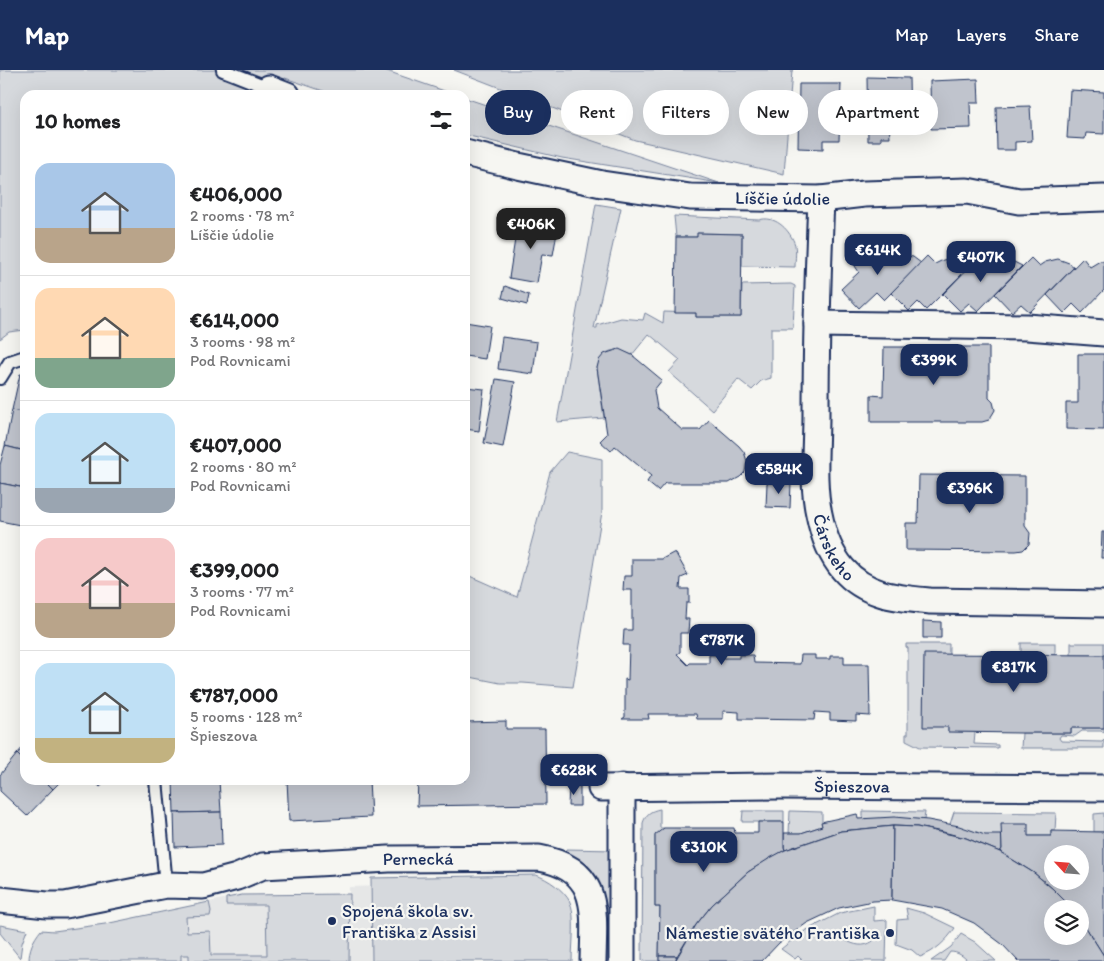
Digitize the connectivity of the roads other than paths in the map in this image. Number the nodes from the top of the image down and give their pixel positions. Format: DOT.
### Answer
graph roads {
  1 [pos="223,70"];
  2 [pos="273,90"];
  3 [pos="470,154"];
  4 [pos="821,198"];
  5 [pos="1104,198"];
  6 [pos="817,324"];
  7 [pos="1104,334"];
  8 [pos="20,359"];
  9 [pos="0,378"];
  10 [pos="1104,604"];
  11 [pos="156,785"];
  12 [pos="1104,788"];
  13 [pos="166,885"];
  14 [pos="0,900"];
  15 [pos="593,961"];
  16 [pos="622,961"];
  1 -- 2 [label="lane"];
  3 -- 4 [label="street, Líščie údolie"];
  4 -- 5 [label="street, Líščie údolie"];
  4 -- 6 [label="street, Čárskeho"];
  6 -- 7 [label="street"];
  6 -- 10 [label="street, Čárskeho"];
  8 -- 9 [label="lane"];
  11 -- 13 [label="lane"];
  12 -- 16 [label="street, Špieszova"];
  13 -- 14 [label="street, Pernecká"];
  13 -- 15 [label="street, Pernecká"];
}
